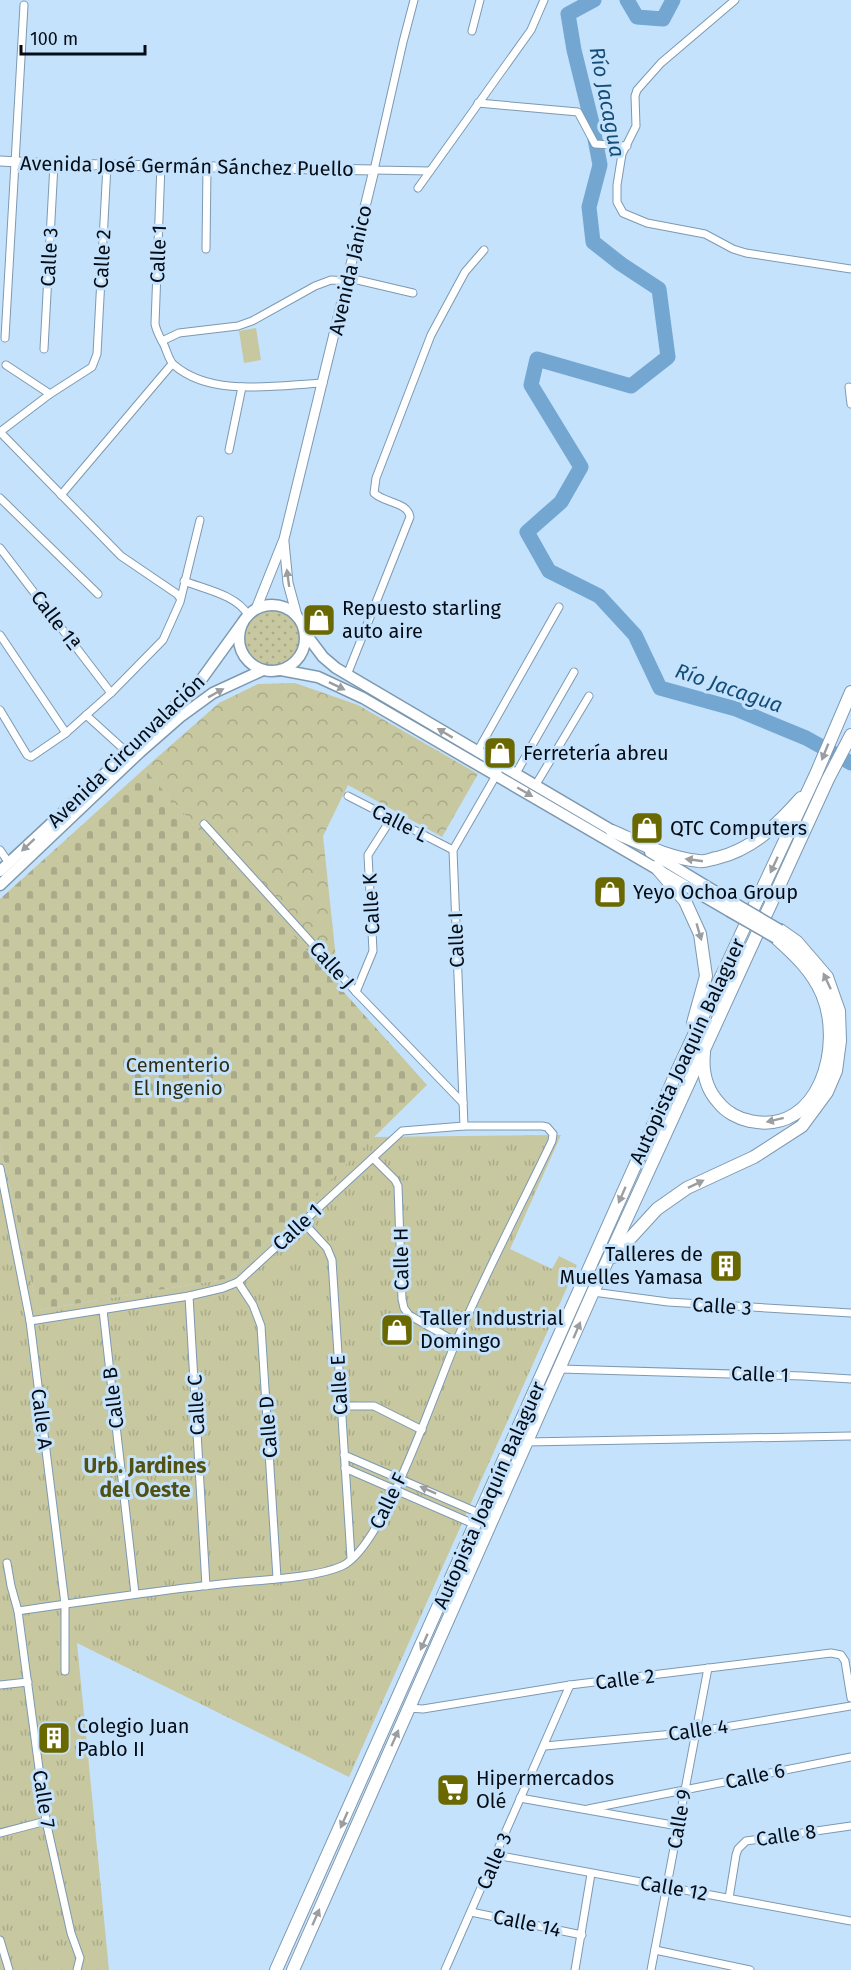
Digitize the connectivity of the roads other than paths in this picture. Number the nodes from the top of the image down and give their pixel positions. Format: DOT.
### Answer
graph roads {
  1 [pos="414,0"];
  2 [pos="480,0"];
  3 [pos="544,0"];
  4 [pos="735,0"];
  5 [pos="24,5"];
  6 [pos="472,31"];
  7 [pos="478,103"];
  8 [pos="627,146"];
  9 [pos="0,161"];
  10 [pos="13,162"];
  11 [pos="54,164"];
  12 [pos="107,165"];
  13 [pos="161,165"];
  14 [pos="207,166"];
  15 [pos="374,170"];
  16 [pos="430,171"];
  17 [pos="418,188"];
  18 [pos="206,249"];
  19 [pos="484,250"];
  20 [pos="851,268"];
  21 [pos="4,269"];
  22 [pos="348,279"];
  23 [pos="413,293"];
  24 [pos="4,338"];
  25 [pos="162,341"];
  26 [pos="44,349"];
  27 [pos="172,364"];
  28 [pos="6,365"];
  29 [pos="323,383"];
  30 [pos="242,387"];
  31 [pos="849,387"];
  32 [pos="50,394"];
  33 [pos="851,404"];
  34 [pos="0,432"];
  35 [pos="229,450"];
  36 [pos="61,495"];
  37 [pos="0,498"];
  38 [pos="200,520"];
  39 [pos="284,539"];
  40 [pos="0,548"];
  41 [pos="184,581"];
  42 [pos="98,594"];
  43 [pos="180,597"];
  44 [pos="559,607"];
  45 [pos="249,615"];
  46 [pos="297,616"];
  47 [pos="304,633"];
  48 [pos="0,635"];
  49 [pos="263,670"];
  50 [pos="281,670"];
  51 [pos="574,672"];
  52 [pos="347,675"];
  53 [pos="851,692"];
  54 [pos="111,693"];
  55 [pos="589,696"];
  56 [pos="0,710"];
  57 [pos="86,715"];
  58 [pos="66,733"];
  59 [pos="851,735"];
  60 [pos="477,752"];
  61 [pos="130,755"];
  62 [pos="498,771"];
  63 [pos="514,775"];
  64 [pos="822,776"];
  65 [pos="534,786"];
  66 [pos="810,788"];
  67 [pos="348,796"];
  68 [pos="391,819"];
  69 [pos="204,824"];
  70 [pos="612,831"];
  71 [pos="0,850"];
  72 [pos="453,850"];
  73 [pos="9,863"];
  74 [pos="656,867"];
  75 [pos="0,871"];
  76 [pos="0,885"];
  77 [pos="732,907"];
  78 [pos="778,934"];
  79 [pos="356,992"];
  80 [pos="705,1046"];
  81 [pos="679,1067"];
  82 [pos="463,1103"];
  83 [pos="464,1126"];
  84 [pos="551,1130"];
  85 [pos="373,1158"];
  86 [pos="0,1168"];
  87 [pos="303,1222"];
  88 [pos="606,1264"];
  89 [pos="238,1282"];
  90 [pos="593,1292"];
  91 [pos="189,1296"];
  92 [pos="103,1310"];
  93 [pos="851,1313"];
  94 [pos="30,1321"];
  95 [pos="456,1342"];
  96 [pos="560,1369"];
  97 [pos="851,1379"];
  98 [pos="340,1406"];
  99 [pos="422,1430"];
  100 [pos="851,1436"];
  101 [pos="527,1442"];
  102 [pos="344,1455"];
  103 [pos="345,1468"];
  104 [pos="400,1478"];
  105 [pos="395,1489"];
  106 [pos="479,1519"];
  107 [pos="351,1558"];
  108 [pos="7,1563"];
  109 [pos="277,1578"];
  110 [pos="206,1586"];
  111 [pos="135,1594"];
  112 [pos="65,1604"];
  113 [pos="18,1611"];
  114 [pos="708,1668"];
  115 [pos="65,1671"];
  116 [pos="28,1682"];
  117 [pos="0,1685"];
  118 [pos="570,1686"];
  119 [pos="851,1698"];
  120 [pos="851,1706"];
  121 [pos="409,1708"];
  122 [pos="694,1731"];
  123 [pos="545,1746"];
  124 [pos="851,1757"];
  125 [pos="684,1791"];
  126 [pos="520,1798"];
  127 [pos="588,1809"];
  128 [pos="46,1821"];
  129 [pos="678,1826"];
  130 [pos="851,1826"];
  131 [pos="0,1833"];
  132 [pos="496,1855"];
  133 [pos="591,1874"];
  134 [pos="667,1886"];
  135 [pos="729,1898"];
  136 [pos="471,1912"];
  137 [pos="851,1921"];
  138 [pos="582,1935"];
  139 [pos="0,1940"];
  140 [pos="655,1950"];
  141 [pos="78,1966"];
  142 [pos="9,1970"];
  143 [pos="276,1970"];
  144 [pos="292,1970"];
  145 [pos="446,1970"];
  146 [pos="575,1970"];
  147 [pos="651,1970"];
  148 [pos="750,1970"];
  1 -- 15 [label="street, Avenida Jánico"];
  2 -- 6 [label="street"];
  3 -- 7 [label="street"];
  4 -- 8 [label="street"];
  5 -- 10 [label="street"];
  7 -- 8 [label="street"];
  7 -- 16 [label="street"];
  8 -- 20 [label="street"];
  9 -- 10 [label="main road, Avenida José Germán Sánchez Puello"];
  10 -- 11 [label="main road, Avenida José Germán Sánchez Puello"];
  10 -- 21 [label="street"];
  11 -- 12 [label="main road, Avenida José Germán Sánchez Puello"];
  11 -- 26 [label="street, Calle 3"];
  12 -- 13 [label="main road, Avenida José Germán Sánchez Puello"];
  12 -- 32 [label="street, Calle 2"];
  13 -- 14 [label="main road, Avenida José Germán Sánchez Puello"];
  13 -- 25 [label="street, Calle 1"];
  14 -- 15 [label="main road, Avenida José Germán Sánchez Puello"];
  14 -- 18 [label="street"];
  15 -- 16 [label="street"];
  15 -- 22 [label="main road, Avenida Jánico"];
  16 -- 17 [label="street"];
  19 -- 52 [label="street"];
  21 -- 24 [label="street"];
  22 -- 23 [label="street"];
  22 -- 25 [label="street"];
  22 -- 29 [label="main road, Avenida Jánico"];
  25 -- 27 [label="street, Calle 1"];
  27 -- 30 [label="street"];
  27 -- 36 [label="street"];
  28 -- 32 [label="street"];
  29 -- 30 [label="street"];
  29 -- 39 [label="main road, Avenida Jánico"];
  30 -- 35 [label="street"];
  31 -- 33 [label="street"];
  32 -- 34 [label="street"];
  34 -- 36 [label="street"];
  36 -- 43 [label="street"];
  37 -- 42 [label="street"];
  38 -- 41 [label="street"];
  39 -- 45 [label="main road, Avenida Jánico"];
  46 -- 39 [label="main road, Avenida Jánico, one-way"];
  40 -- 54 [label="street, Calle 1ª"];
  41 -- 43 [label="street"];
  41 -- 45 [label="street"];
  43 -- 54 [label="street"];
  44 -- 60 [label="street"];
  45 -- 46 [label="main road"];
  45 -- 49 [label="main road"];
  45 -- 61 [label="main road, Avenida Circunvalación"];
  46 -- 47 [label="main road"];
  47 -- 50 [label="main road"];
  47 -- 52 [label="main road"];
  48 -- 58 [label="street"];
  49 -- 50 [label="main road"];
  61 -- 49 [label="main road, Avenida Circunvalación, one-way"];
  50 -- 62 [label="main road, one-way"];
  51 -- 63 [label="street"];
  60 -- 52 [label="main road, one-way"];
  53 -- 64 [label="highway, Autopista Joaquín Balaguer, one-way"];
  54 -- 57 [label="street"];
  55 -- 65 [label="street"];
  56 -- 58 [label="street"];
  57 -- 58 [label="street"];
  57 -- 61 [label="street"];
  59 -- 64 [label="highway, Autopista Joaquín Balaguer"];
  60 -- 62 [label="main road"];
  61 -- 73 [label="main road, Avenida Circunvalación, one-way"];
  61 -- 76 [label="main road, Avenida Circunvalación"];
  62 -- 63 [label="main road"];
  62 -- 72 [label="street"];
  62 -- 74 [label="main road, one-way"];
  63 -- 65 [label="main road"];
  64 -- 66 [label="highway, Autopista Joaquín Balaguer"];
  64 -- 80 [label="highway, Autopista Joaquín Balaguer"];
  65 -- 70 [label="main road"];
  66 -- 70 [label="highway, one-way"];
  66 -- 81 [label="highway, Autopista Joaquín Balaguer, one-way"];
  67 -- 68 [label="street, Calle L"];
  68 -- 72 [label="street, Calle L"];
  68 -- 79 [label="street, Calle K"];
  69 -- 79 [label="street, Calle J"];
  70 -- 77 [label="main road"];
  71 -- 73 [label="street"];
  72 -- 82 [label="street, Calle I"];
  73 -- 75 [label="main road, Avenida Circunvalación"];
  74 -- 77 [label="main road"];
  74 -- 81 [label="highway, one-way"];
  77 -- 78 [label="main road, bridge"];
  78 -- 80 [label="highway, one-way"];
  88 -- 78 [label="highway, one-way"];
  79 -- 82 [label="street, Calle J"];
  80 -- 88 [label="highway, Autopista Joaquín Balaguer"];
  81 -- 106 [label="highway, Autopista Joaquín Balaguer, one-way"];
  82 -- 83 [label="street, Calle I"];
  83 -- 84 [label="street, Calle 1"];
  83 -- 85 [label="street, Calle 1"];
  84 -- 95 [label="street, Calle F"];
  85 -- 87 [label="street, Calle 1"];
  85 -- 95 [label="street, Calle H"];
  86 -- 94 [label="street, Calle A"];
  87 -- 89 [label="street, Calle 1"];
  87 -- 98 [label="street, Calle E"];
  88 -- 90 [label="highway, Autopista Joaquín Balaguer"];
  89 -- 91 [label="street, Calle 1"];
  89 -- 109 [label="street, Calle D"];
  90 -- 93 [label="street, Calle 3"];
  96 -- 90 [label="highway, Autopista Joaquín Balaguer, one-way"];
  91 -- 92 [label="street, Calle 1"];
  91 -- 110 [label="street, Calle C"];
  92 -- 94 [label="street, Calle 1"];
  92 -- 111 [label="street, Calle B"];
  94 -- 112 [label="street, Calle A"];
  95 -- 99 [label="street, Calle F"];
  96 -- 97 [label="street, Calle 1"];
  96 -- 101 [label="highway, Autopista Joaquín Balaguer"];
  98 -- 99 [label="street"];
  98 -- 102 [label="street, Calle E"];
  99 -- 104 [label="street, Calle F"];
  100 -- 101 [label="street"];
  101 -- 121 [label="highway, Autopista Joaquín Balaguer"];
  102 -- 103 [label="street, Calle E"];
  102 -- 104 [label="street"];
  103 -- 105 [label="street"];
  103 -- 107 [label="street, Calle E"];
  104 -- 105 [label="street, Calle F"];
  106 -- 104 [label="street, one-way"];
  105 -- 106 [label="street"];
  105 -- 107 [label="street, Calle F"];
  106 -- 143 [label="highway, Autopista Joaquín Balaguer, one-way"];
  107 -- 109 [label="street, Calle F"];
  108 -- 113 [label="street, Calle 7"];
  109 -- 110 [label="street, Calle F"];
  110 -- 111 [label="street, Calle F"];
  111 -- 112 [label="street, Calle F"];
  112 -- 113 [label="street, Calle F"];
  112 -- 115 [label="street, Calle A"];
  113 -- 116 [label="street, Calle 7"];
  114 -- 118 [label="street, Calle 2"];
  114 -- 119 [label="street, Calle 2"];
  114 -- 122 [label="street, Calle 9"];
  116 -- 117 [label="street"];
  116 -- 128 [label="street, Calle 7"];
  118 -- 121 [label="street, Calle 2"];
  118 -- 123 [label="street, Calle 3"];
  120 -- 122 [label="street, Calle 4"];
  144 -- 121 [label="highway, Autopista Joaquín Balaguer, one-way"];
  122 -- 123 [label="street, Calle 4"];
  122 -- 125 [label="street, Calle 9"];
  123 -- 126 [label="street, Calle 3"];
  124 -- 125 [label="street, Calle 6"];
  125 -- 127 [label="street, Calle 6"];
  125 -- 129 [label="street, Calle 9"];
  126 -- 127 [label="street"];
  126 -- 132 [label="street, Calle 3"];
  127 -- 129 [label="street"];
  128 -- 131 [label="street"];
  128 -- 141 [label="street, Calle 7"];
  129 -- 134 [label="street, Calle 9"];
  130 -- 135 [label="street, Calle 8"];
  132 -- 133 [label="street, Calle 12"];
  132 -- 136 [label="street, Calle 3"];
  133 -- 134 [label="street, Calle 12"];
  133 -- 138 [label="street"];
  134 -- 135 [label="street, Calle 12"];
  134 -- 140 [label="street, Calle 9"];
  135 -- 137 [label="street, Calle 12"];
  136 -- 138 [label="street, Calle 14"];
  136 -- 145 [label="street, Calle 3"];
  138 -- 146 [label="street"];
  139 -- 142 [label="street"];
  140 -- 147 [label="street, Calle 9"];
  140 -- 148 [label="street"];
}
